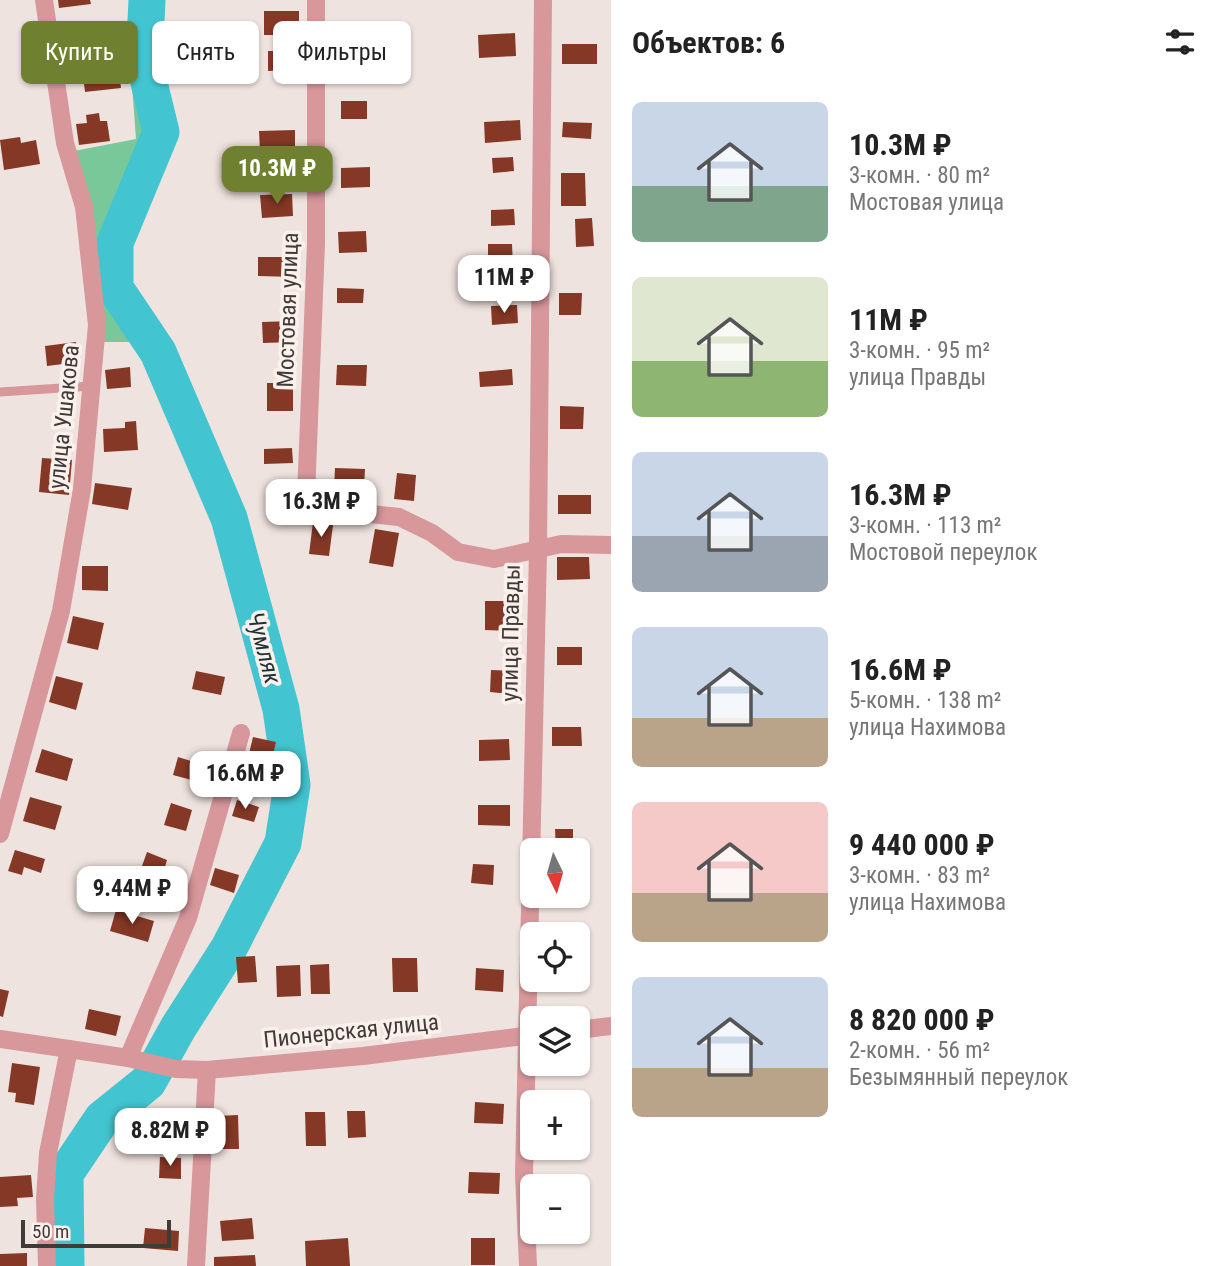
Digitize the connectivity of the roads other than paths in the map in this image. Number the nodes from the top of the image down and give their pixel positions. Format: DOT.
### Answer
graph roads {
  1 [pos="44,0"];
  2 [pos="316,0"];
  3 [pos="543,0"];
  4 [pos="92,386"];
  5 [pos="0,392"];
  6 [pos="611,545"];
  7 [pos="538,551"];
  8 [pos="241,733"];
  9 [pos="0,834"];
  10 [pos="530,1006"];
  11 [pos="611,1026"];
  12 [pos="590,1029"];
  13 [pos="520,1036"];
  14 [pos="0,1038"];
  15 [pos="69,1049"];
  16 [pos="128,1058"];
  17 [pos="207,1070"];
  18 [pos="527,1076"];
  19 [pos="47,1266"];
  20 [pos="196,1266"];
  21 [pos="528,1266"];
  1 -- 4 [label="street, улица Ушакова"];
  2 -- 7 [label="street, Мостовая улица"];
  3 -- 7 [label="street, улица Правды"];
  4 -- 5 [label="lane"];
  4 -- 9 [label="street, улица Ушакова"];
  6 -- 7 [label="street"];
  7 -- 10 [label="street, улица Правды"];
  8 -- 16 [label="street"];
  11 -- 12 [label="street"];
  13 -- 17 [label="street, Пионерская улица"];
  14 -- 15 [label="street, Пионерская улица"];
  15 -- 16 [label="street, Пионерская улица"];
  15 -- 19 [label="street"];
  16 -- 17 [label="street, Пионерская улица"];
  17 -- 20 [label="street"];
  18 -- 21 [label="street, улица Правды"];
}
